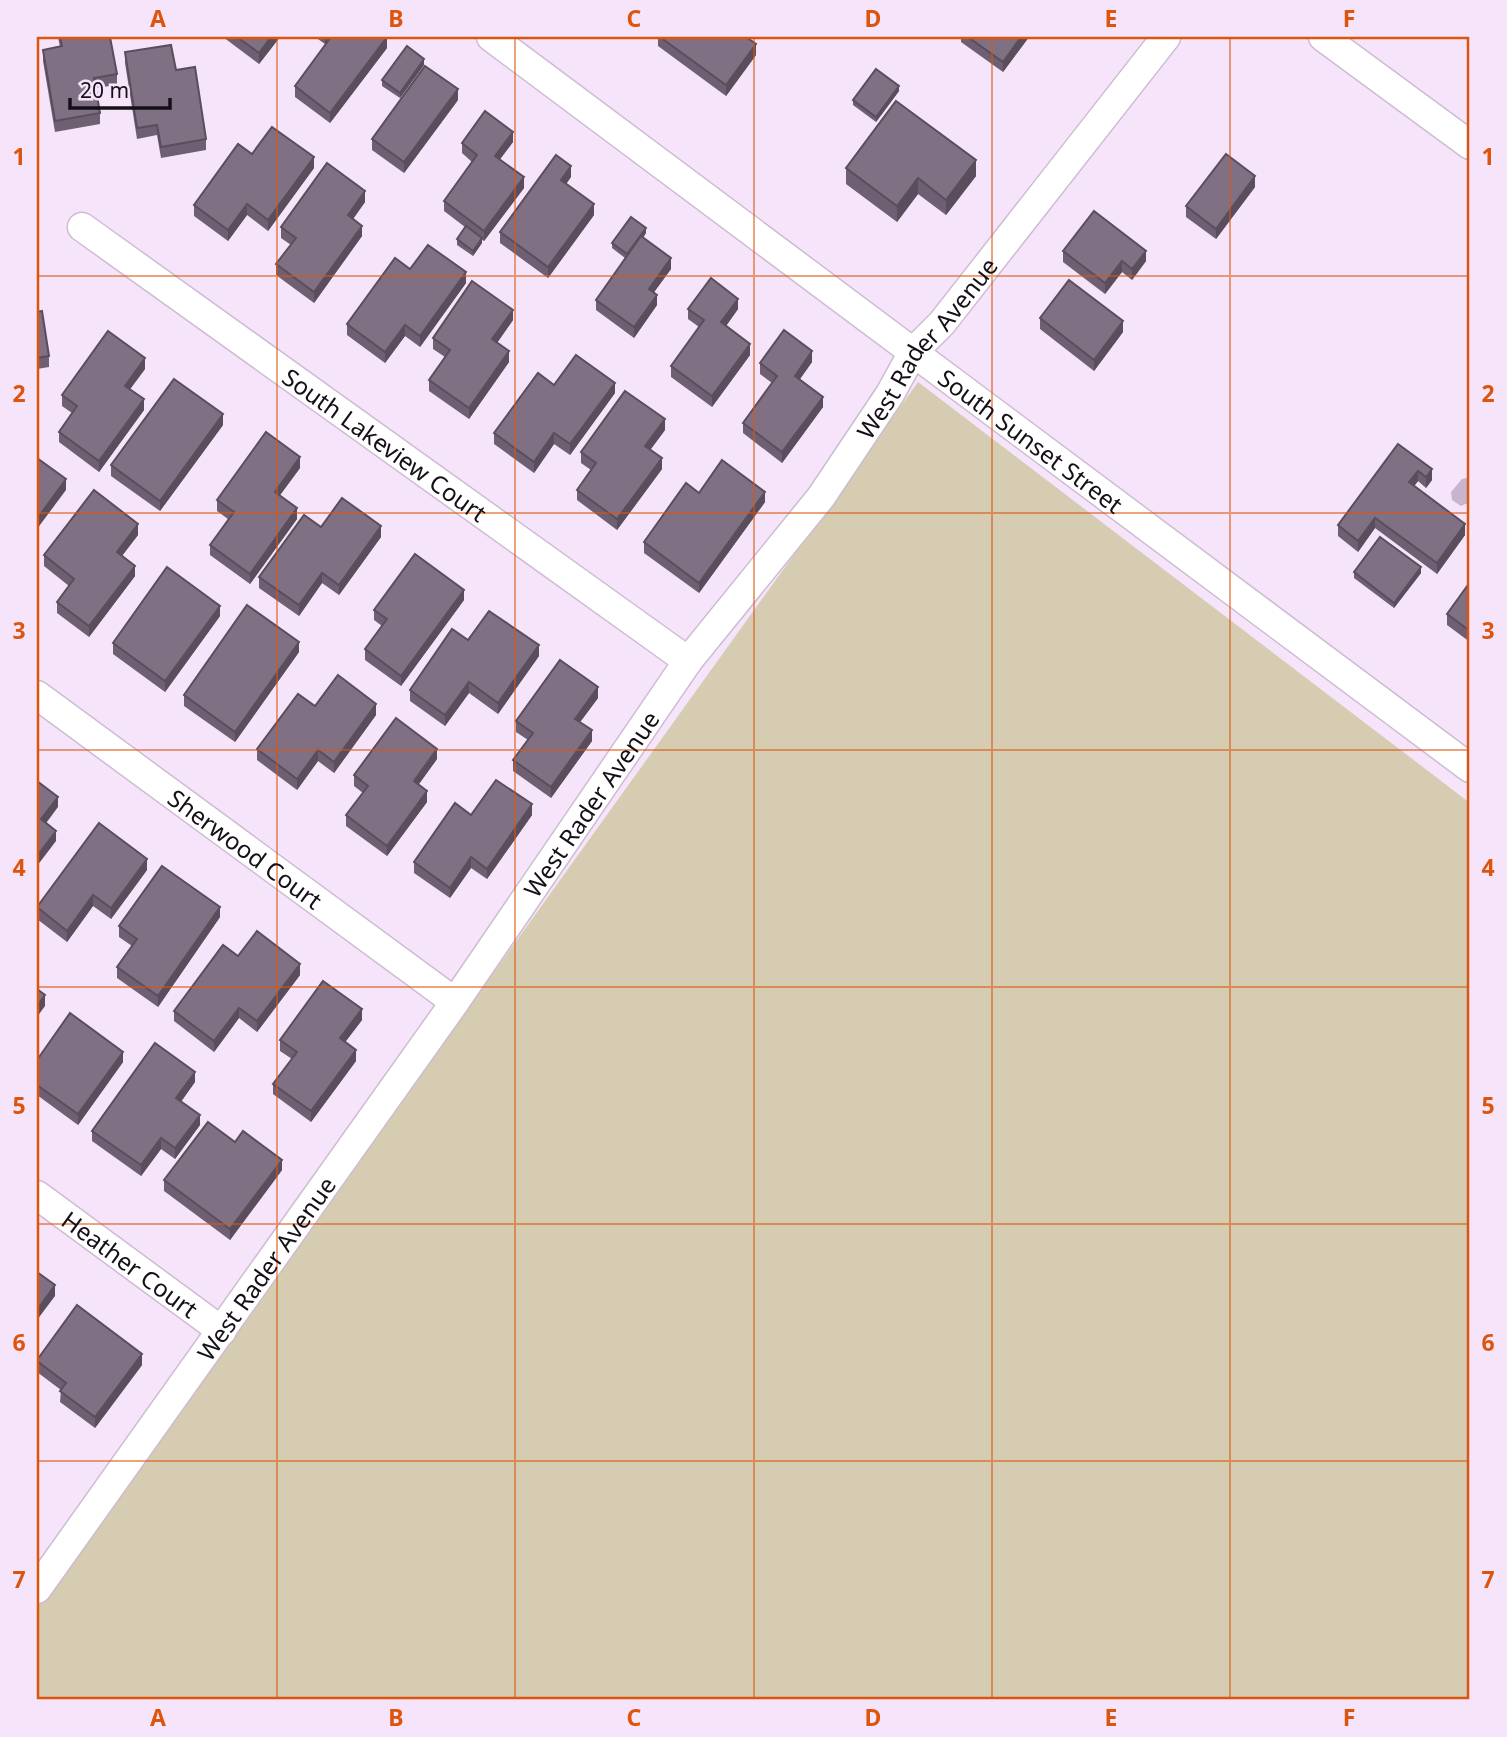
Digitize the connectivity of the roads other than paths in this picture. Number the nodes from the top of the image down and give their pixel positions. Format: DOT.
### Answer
graph roads {
  1 [pos="491,37"];
  2 [pos="1166,37"];
  3 [pos="1323,37"];
  4 [pos="1470,145"];
  5 [pos="82,227"];
  6 [pos="913,352"];
  7 [pos="688,661"];
  8 [pos="37,695"];
  9 [pos="1470,768"];
  10 [pos="455,1002"];
  11 [pos="37,1195"];
  12 [pos="222,1331"];
  13 [pos="37,1589"];
  1 -- 6 [label="street, South Sunset Street"];
  2 -- 6 [label="street, West Rader Avenue"];
  3 -- 4 [label="street"];
  5 -- 7 [label="street, South Lakeview Court"];
  6 -- 7 [label="street, West Rader Avenue"];
  6 -- 9 [label="street, South Sunset Street"];
  7 -- 10 [label="street, West Rader Avenue"];
  8 -- 10 [label="street, Sherwood Court"];
  10 -- 12 [label="street, West Rader Avenue"];
  11 -- 12 [label="street, Heather Court"];
  12 -- 13 [label="street, West Rader Avenue"];
}
